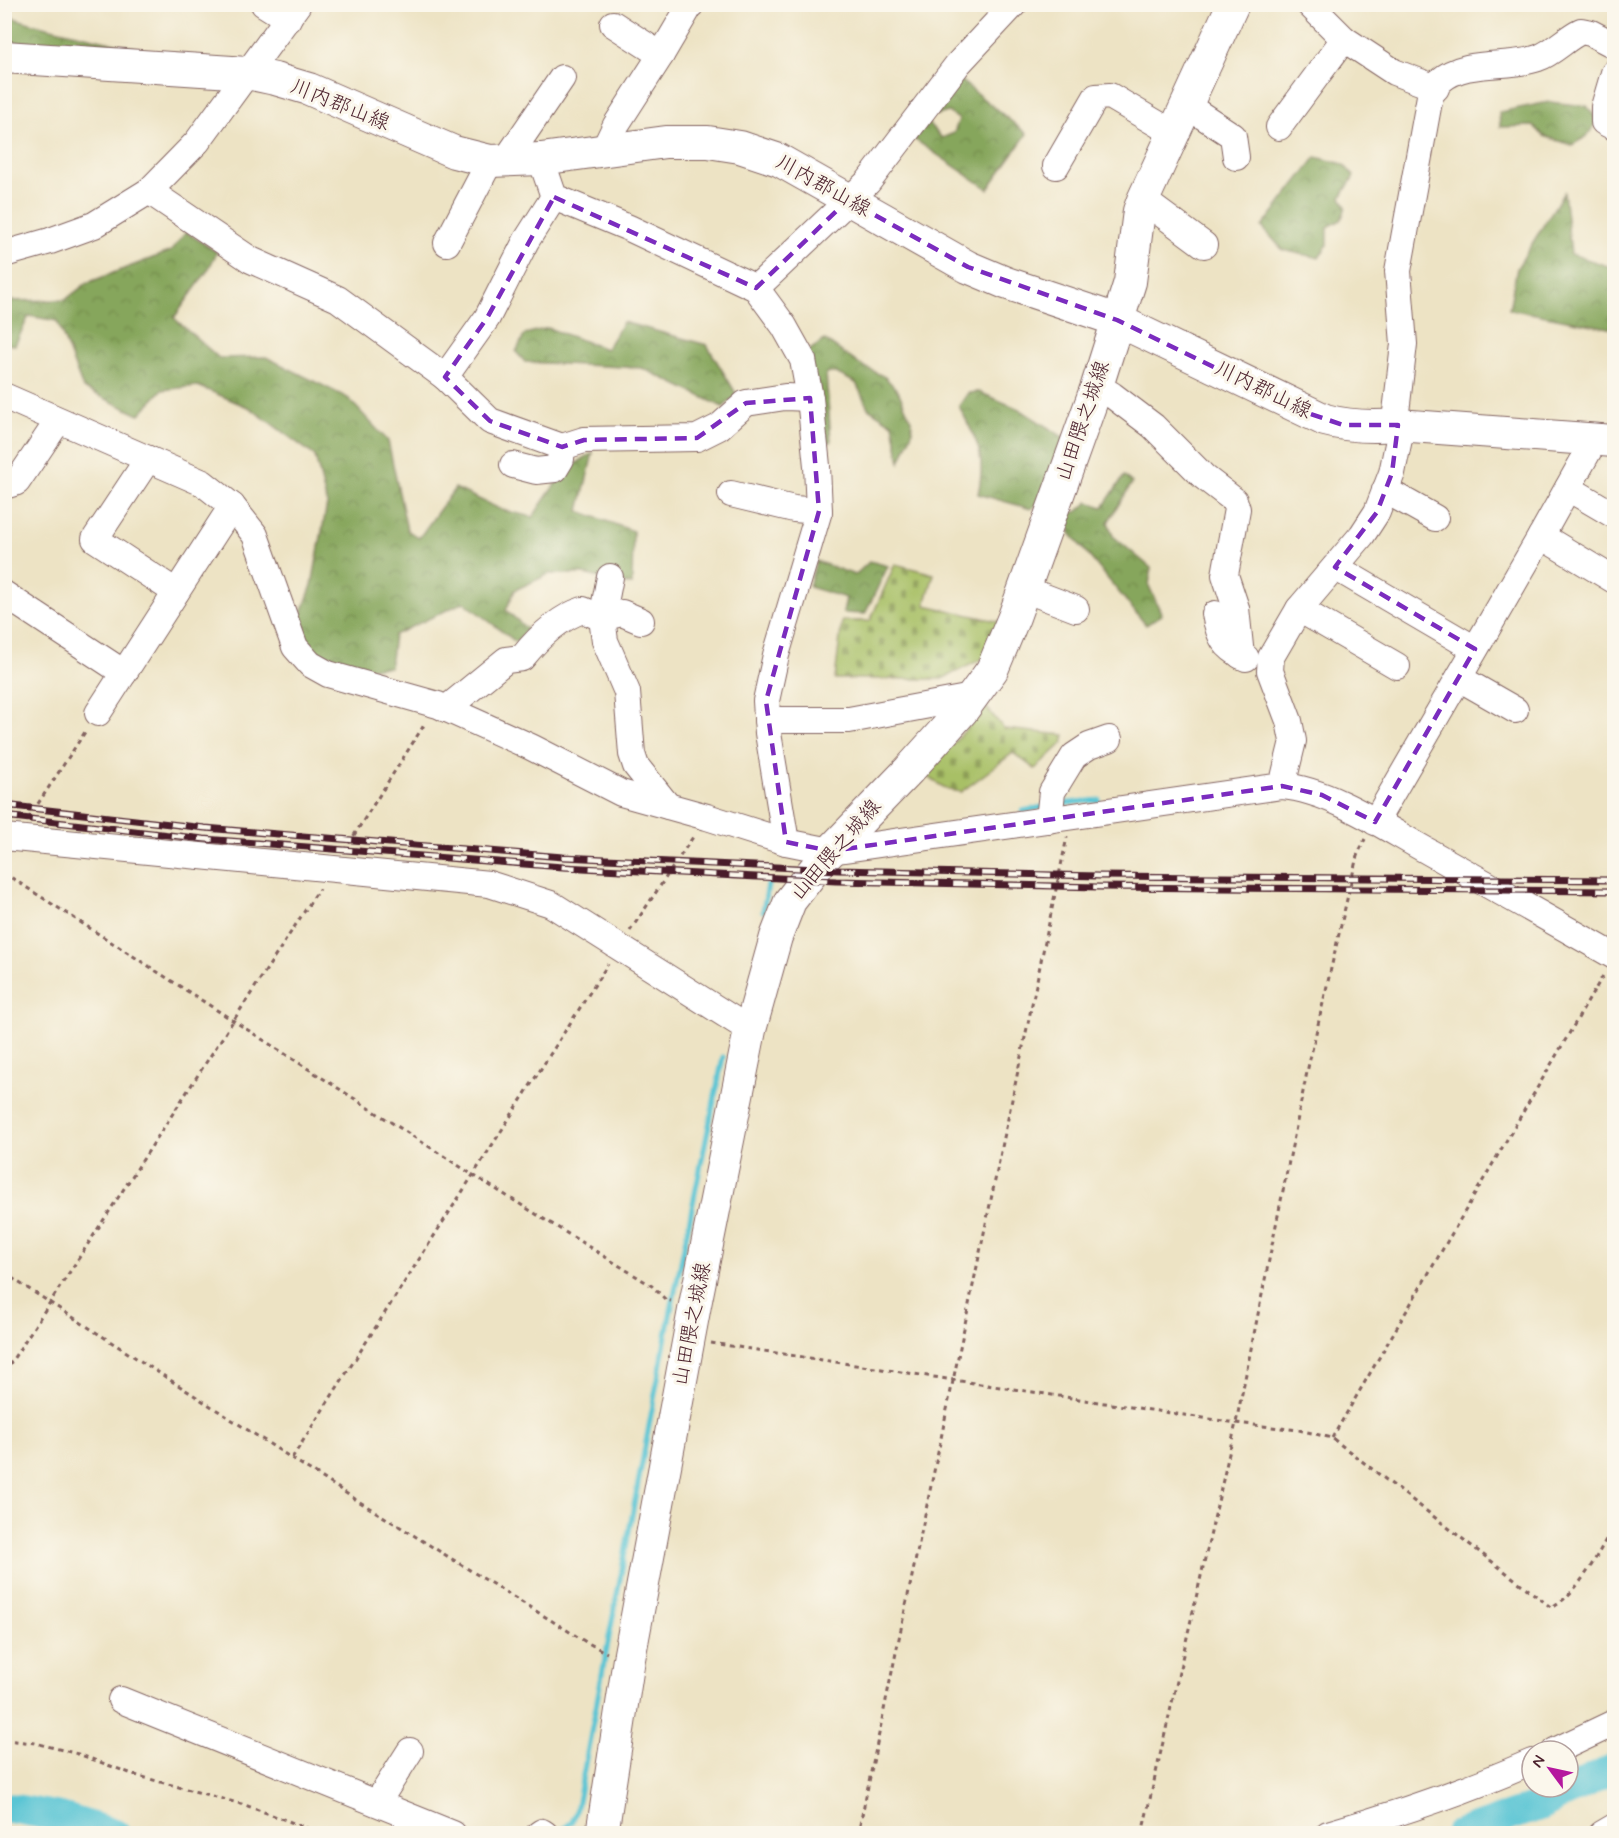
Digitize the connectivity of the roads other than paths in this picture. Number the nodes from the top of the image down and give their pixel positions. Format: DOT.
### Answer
graph roads {
  1 [pos="264,4"];
  2 [pos="691,4"];
  3 [pos="1014,4"];
  4 [pos="1233,4"];
  5 [pos="1309,4"];
  6 [pos="293,12"];
  7 [pos="613,24"];
  8 [pos="1344,39"];
  9 [pos="1614,45"];
  10 [pos="661,55"];
  11 [pos="4,57"];
  12 [pos="247,73"];
  13 [pos="1614,73"];
  14 [pos="562,78"];
  15 [pos="1436,88"];
  16 [pos="1186,105"];
  17 [pos="1279,127"];
  18 [pos="1614,127"];
  19 [pos="1173,133"];
  20 [pos="604,150"];
  21 [pos="1236,157"];
  22 [pos="541,159"];
  23 [pos="498,161"];
  24 [pos="1056,166"];
  25 [pos="149,191"];
  26 [pos="554,197"];
  27 [pos="848,200"];
  28 [pos="1143,200"];
  29 [pos="447,243"];
  30 [pos="1204,244"];
  31 [pos="4,254"];
  32 [pos="756,288"];
  33 [pos="1117,320"];
  34 [pos="445,377"];
  35 [pos="1097,386"];
  36 [pos="4,396"];
  37 [pos="810,398"];
  38 [pos="58,420"];
  39 [pos="1398,425"];
  40 [pos="1604,441"];
  41 [pos="562,447"];
  42 [pos="148,459"];
  43 [pos="513,465"];
  44 [pos="4,486"];
  45 [pos="1568,488"];
  46 [pos="1385,490"];
  47 [pos="731,494"];
  48 [pos="232,506"];
  49 [pos="819,511"];
  50 [pos="1614,515"];
  51 [pos="1435,518"];
  52 [pos="1541,536"];
  53 [pos="1335,567"];
  54 [pos="610,577"];
  55 [pos="1614,580"];
  56 [pos="1024,589"];
  57 [pos="176,592"];
  58 [pos="4,594"];
  59 [pos="1076,609"];
  60 [pos="1299,609"];
  61 [pos="1215,614"];
  62 [pos="602,618"];
  63 [pos="642,621"];
  64 [pos="1475,649"];
  65 [pos="1241,656"];
  66 [pos="1397,666"];
  67 [pos="1270,671"];
  68 [pos="124,673"];
  69 [pos="1458,678"];
  70 [pos="972,697"];
  71 [pos="442,707"];
  72 [pos="1515,710"];
  73 [pos="98,713"];
  74 [pos="767,720"];
  75 [pos="1109,739"];
  76 [pos="1282,786"];
  77 [pos="668,806"];
  78 [pos="1055,812"];
  79 [pos="1378,816"];
  80 [pos="10,838"];
  81 [pos="786,842"];
  82 [pos="831,851"];
  83 [pos="1611,961"];
  84 [pos="750,1030"];
  85 [pos="121,1700"];
  86 [pos="1614,1723"];
  87 [pos="1580,1739"];
  88 [pos="410,1751"];
  89 [pos="1520,1767"];
  90 [pos="377,1803"];
  91 [pos="1614,1827"];
  92 [pos="453,1833"];
  93 [pos="539,1833"];
  94 [pos="546,1833"];
  95 [pos="602,1833"];
  96 [pos="1328,1833"];
  97 [pos="1602,1833"];
  1 -- 6 [label="street"];
  2 -- 10 [label="street"];
  3 -- 27 [label="street"];
  4 -- 16 [label="main road, 山田隈之城線"];
  5 -- 8 [label="street"];
  6 -- 12 [label="street"];
  7 -- 10 [label="street"];
  8 -- 15 [label="street"];
  8 -- 17 [label="street"];
  9 -- 15 [label="street"];
  10 -- 20 [label="street"];
  11 -- 12 [label="main road, 川内郡山線"];
  12 -- 23 [label="main road, 川内郡山線"];
  12 -- 25 [label="street"];
  13 -- 18 [label="street"];
  14 -- 23 [label="street"];
  15 -- 39 [label="street"];
  16 -- 19 [label="main road, 山田隈之城線"];
  16 -- 21 [label="street"];
  19 -- 24 [label="street"];
  19 -- 28 [label="main road, 山田隈之城線"];
  20 -- 22 [label="main road, 川内郡山線"];
  20 -- 27 [label="main road, 川内郡山線"];
  22 -- 23 [label="main road, 川内郡山線"];
  22 -- 26 [label="street"];
  23 -- 29 [label="street"];
  25 -- 31 [label="street"];
  25 -- 34 [label="street"];
  26 -- 32 [label="street"];
  26 -- 34 [label="street"];
  27 -- 32 [label="street"];
  27 -- 33 [label="main road, 川内郡山線"];
  28 -- 30 [label="street"];
  28 -- 33 [label="main road, 山田隈之城線"];
  32 -- 37 [label="street"];
  33 -- 35 [label="main road, 山田隈之城線"];
  33 -- 39 [label="main road, 川内郡山線"];
  34 -- 41 [label="street"];
  35 -- 56 [label="main road, 山田隈之城線"];
  35 -- 65 [label="street"];
  36 -- 38 [label="street"];
  37 -- 41 [label="street"];
  37 -- 49 [label="street"];
  38 -- 42 [label="street"];
  38 -- 44 [label="street"];
  39 -- 40 [label="main road, 川内郡山線"];
  39 -- 46 [label="street"];
  40 -- 45 [label="street"];
  41 -- 43 [label="street"];
  42 -- 48 [label="street"];
  42 -- 57 [label="street"];
  45 -- 50 [label="street"];
  45 -- 52 [label="street"];
  46 -- 51 [label="street"];
  46 -- 53 [label="street"];
  47 -- 49 [label="street"];
  48 -- 57 [label="street"];
  48 -- 71 [label="street"];
  49 -- 74 [label="street"];
  52 -- 55 [label="street"];
  52 -- 64 [label="street"];
  53 -- 60 [label="street"];
  53 -- 64 [label="street"];
  54 -- 62 [label="street"];
  56 -- 59 [label="street"];
  56 -- 70 [label="main road, 山田隈之城線"];
  57 -- 68 [label="street"];
  58 -- 68 [label="street"];
  60 -- 66 [label="street"];
  60 -- 67 [label="street"];
  61 -- 65 [label="street"];
  62 -- 63 [label="street"];
  62 -- 71 [label="street"];
  62 -- 77 [label="street"];
  64 -- 69 [label="street"];
  65 -- 67 [label="street"];
  67 -- 76 [label="street"];
  68 -- 73 [label="street"];
  69 -- 72 [label="street"];
  69 -- 79 [label="street"];
  70 -- 74 [label="street"];
  70 -- 82 [label="main road, 山田隈之城線"];
  71 -- 77 [label="street"];
  74 -- 81 [label="street"];
  75 -- 78 [label="street"];
  76 -- 78 [label="street"];
  76 -- 79 [label="street"];
  77 -- 81 [label="street"];
  78 -- 82 [label="street"];
  79 -- 83 [label="street"];
  80 -- 84 [label="street"];
  81 -- 82 [label="street"];
  82 -- 84 [label="main road, 山田隈之城線"];
  84 -- 95 [label="main road, 山田隈之城線"];
  85 -- 90 [label="street"];
  86 -- 87 [label="street"];
  88 -- 90 [label="street"];
  89 -- 96 [label="street"];
  90 -- 92 [label="street"];
  91 -- 97 [label="street"];
  93 -- 94 [label="street"];
}
